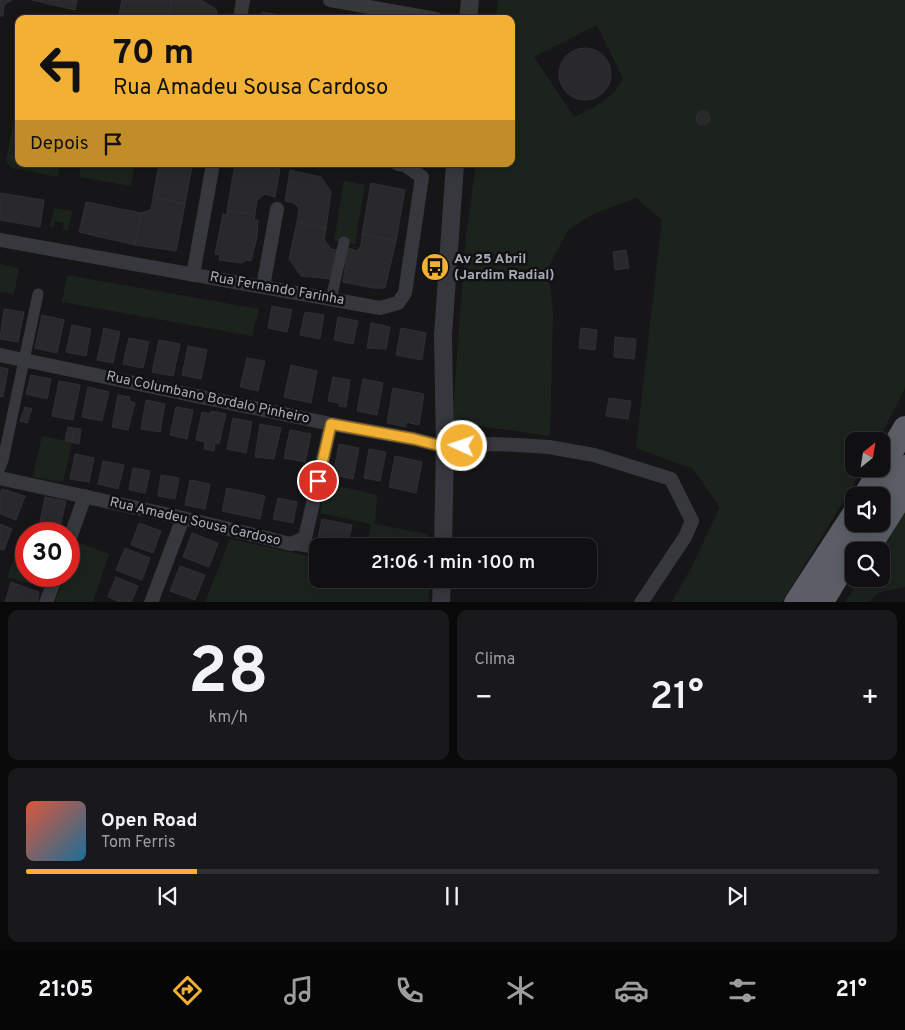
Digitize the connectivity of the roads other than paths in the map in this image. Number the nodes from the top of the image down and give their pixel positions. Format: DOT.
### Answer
graph roads {
  1 [pos="243,0"];
  2 [pos="330,0"];
  3 [pos="470,0"];
  4 [pos="385,4"];
  5 [pos="241,15"];
  6 [pos="422,15"];
  7 [pos="468,15"];
  8 [pos="212,167"];
  9 [pos="409,167"];
  10 [pos="455,167"];
  11 [pos="277,209"];
  12 [pos="0,240"];
  13 [pos="344,242"];
  14 [pos="193,275"];
  15 [pos="263,287"];
  16 [pos="38,294"];
  17 [pos="331,299"];
  18 [pos="0,355"];
  19 [pos="25,359"];
  20 [pos="905,412"];
  21 [pos="331,424"];
  22 [pos="905,428"];
  23 [pos="890,442"];
  24 [pos="445,447"];
  25 [pos="905,467"];
  26 [pos="0,468"];
  27 [pos="0,478"];
  28 [pos="869,487"];
  29 [pos="905,490"];
  30 [pos="890,491"];
  31 [pos="86,496"];
  32 [pos="183,518"];
  33 [pos="76,522"];
  34 [pos="845,527"];
  35 [pos="864,532"];
  36 [pos="442,538"];
  37 [pos="871,542"];
  38 [pos="291,544"];
  39 [pos="309,547"];
  40 [pos="845,583"];
  41 [pos="52,587"];
  42 [pos="442,588"];
  43 [pos="46,602"];
  44 [pos="151,602"];
  45 [pos="441,602"];
  46 [pos="641,602"];
  47 [pos="796,602"];
  48 [pos="821,602"];
  49 [pos="831,602"];
  1 -- 5 [label="street"];
  2 -- 4 [label="street"];
  3 -- 7 [label="street"];
  4 -- 6 [label="street"];
  8 -- 14 [label="street"];
  9 -- 17 [label="street, Rua Fernando Farinha"];
  10 -- 24 [label="street"];
  11 -- 15 [label="street"];
  12 -- 14 [label="street, Rua Fernando Farinha"];
  13 -- 17 [label="street"];
  14 -- 15 [label="street, Rua Fernando Farinha"];
  15 -- 17 [label="street, Rua Fernando Farinha"];
  16 -- 19 [label="street"];
  18 -- 19 [label="street, Rua Columbano Bordalo Pinheiro"];
  19 -- 21 [label="street, Rua Columbano Bordalo Pinheiro"];
  19 -- 26 [label="street"];
  20 -- 23 [label="highway"];
  21 -- 24 [label="street, Rua Columbano Bordalo Pinheiro"];
  21 -- 38 [label="street, Rua Amadeu Sousa Cardoso"];
  22 -- 28 [label="highway"];
  24 -- 36 [label="street"];
  24 -- 46 [label="street, Rua Columbano Bordalo Pinheiro"];
  25 -- 30 [label="highway"];
  27 -- 31 [label="street, Rua Amadeu Sousa Cardoso"];
  29 -- 37 [label="highway"];
  31 -- 32 [label="street, Rua Amadeu Sousa Cardoso"];
  31 -- 33 [label="street"];
  32 -- 38 [label="street, Rua Amadeu Sousa Cardoso"];
  32 -- 44 [label="street"];
  34 -- 47 [label="highway"];
  35 -- 48 [label="highway"];
  38 -- 39 [label="street"];
  40 -- 49 [label="highway"];
  41 -- 43 [label="street"];
  42 -- 45 [label="street"];
}
